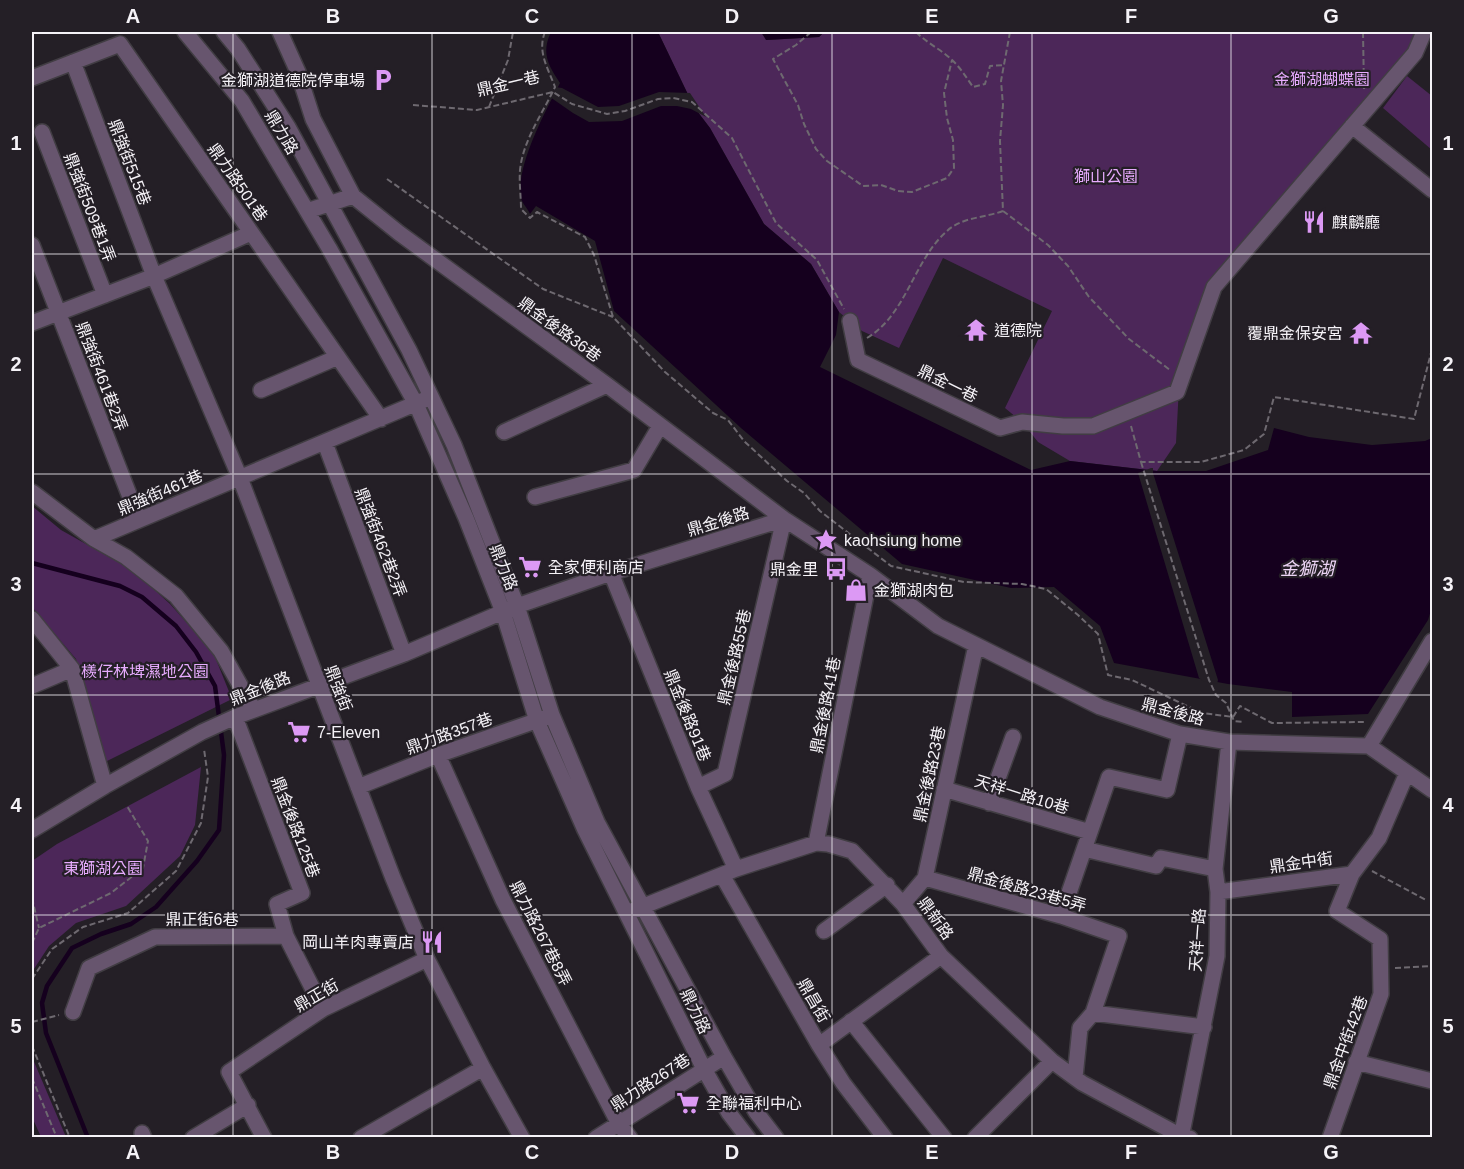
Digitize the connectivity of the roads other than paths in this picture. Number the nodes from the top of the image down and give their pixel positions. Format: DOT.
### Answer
graph roads {
  1 [pos="185,32"];
  2 [pos="224,32"];
  3 [pos="280,32"];
  4 [pos="1424,32"];
  5 [pos="73,62"];
  6 [pos="32,78"];
  7 [pos="1353,126"];
  8 [pos="42,132"];
  9 [pos="1432,190"];
  10 [pos="353,196"];
  11 [pos="329,205"];
  12 [pos="308,211"];
  13 [pos="251,233"];
  14 [pos="32,245"];
  15 [pos="154,276"];
  16 [pos="105,295"];
  17 [pos="58,313"];
  18 [pos="850,321"];
  19 [pos="32,322"];
  20 [pos="338,357"];
  21 [pos="607,385"];
  22 [pos="261,390"];
  23 [pos="432,396"];
  24 [pos="416,404"];
  25 [pos="381,419"];
  26 [pos="660,426"];
  27 [pos="504,432"];
  28 [pos="324,443"];
  29 [pos="240,478"];
  30 [pos="32,492"];
  31 [pos="535,498"];
  32 [pos="784,519"];
  33 [pos="139,520"];
  34 [pos="94,539"];
  35 [pos="610,573"];
  36 [pos="870,575"];
  37 [pos="510,609"];
  38 [pos="32,619"];
  39 [pos="1432,641"];
  40 [pos="976,645"];
  41 [pos="404,654"];
  42 [pos="72,669"];
  43 [pos="318,685"];
  44 [pos="32,686"];
  45 [pos="254,710"];
  46 [pos="552,715"];
  47 [pos="235,717"];
  48 [pos="537,720"];
  49 [pos="1180,734"];
  50 [pos="1013,737"];
  51 [pos="1228,742"];
  52 [pos="1369,746"];
  53 [pos="438,755"];
  54 [pos="1407,773"];
  55 [pos="105,786"];
  56 [pos="358,787"];
  57 [pos="698,787"];
  58 [pos="944,789"];
  59 [pos="1432,790"];
  60 [pos="989,803"];
  61 [pos="32,830"];
  62 [pos="1089,832"];
  63 [pos="816,843"];
  64 [pos="1084,849"];
  65 [pos="1215,869"];
  66 [pos="1356,869"];
  67 [pos="728,872"];
  68 [pos="925,878"];
  69 [pos="887,885"];
  70 [pos="1218,892"];
  71 [pos="903,904"];
  72 [pos="642,907"];
  73 [pos="626,914"];
  74 [pos="1061,915"];
  75 [pos="824,931"];
  76 [pos="286,936"];
  77 [pos="941,956"];
  78 [pos="427,959"];
  79 [pos="323,1009"];
  80 [pos="73,1012"];
  81 [pos="1093,1013"];
  82 [pos="851,1021"];
  83 [pos="1204,1027"];
  84 [pos="819,1045"];
  85 [pos="724,1057"];
  86 [pos="1052,1061"];
  87 [pos="1356,1062"];
  88 [pos="483,1068"];
  89 [pos="704,1069"];
  90 [pos="1075,1077"];
  91 [pos="1432,1081"];
  92 [pos="248,1105"];
  93 [pos="619,1124"];
  94 [pos="193,1137"];
  95 [pos="264,1137"];
  96 [pos="361,1137"];
  97 [pos="522,1137"];
  98 [pos="596,1137"];
  99 [pos="630,1137"];
  100 [pos="748,1137"];
  101 [pos="776,1137"];
  102 [pos="885,1137"];
  103 [pos="944,1137"];
  104 [pos="975,1137"];
  105 [pos="1184,1137"];
  106 [pos="1330,1137"];
  1 -- 12 [label="street, 鼎力路"];
  2 -- 11 [label="street, 鼎力路"];
  3 -- 10 [label="street"];
  4 -- 7 [label="street"];
  5 -- 6 [label="street, 鼎力路501巷"];
  5 -- 13 [label="street, 鼎力路501巷"];
  5 -- 15 [label="street, 鼎強街515巷"];
  7 -- 9 [label="street"];
  7 -- 18 [label="street, 鼎金一巷"];
  8 -- 16 [label="street, 鼎強街509巷1弄"];
  10 -- 11 [label="street"];
  10 -- 21 [label="street, 鼎金後路36巷"];
  11 -- 12 [label="street"];
  11 -- 23 [label="street, 鼎力路"];
  12 -- 24 [label="street, 鼎力路"];
  13 -- 15 [label="street"];
  13 -- 20 [label="street, 鼎力路501巷"];
  14 -- 17 [label="street, 鼎強街461巷2弄"];
  15 -- 16 [label="street"];
  15 -- 29 [label="street, 鼎強街"];
  16 -- 17 [label="street"];
  17 -- 19 [label="street"];
  17 -- 33 [label="street, 鼎強街461巷2弄"];
  20 -- 22 [label="street"];
  20 -- 25 [label="street, 鼎力路501巷"];
  21 -- 26 [label="street, 鼎金後路36巷"];
  21 -- 27 [label="street"];
  23 -- 24 [label="street, 鼎強街461巷"];
  23 -- 37 [label="street, 鼎力路"];
  24 -- 25 [label="street, 鼎強街461巷"];
  24 -- 37 [label="street, 鼎力路"];
  25 -- 28 [label="street, 鼎強街461巷"];
  26 -- 31 [label="street"];
  26 -- 32 [label="street, 鼎金後路36巷"];
  28 -- 29 [label="street, 鼎強街461巷"];
  28 -- 41 [label="street, 鼎強街462巷2弄"];
  29 -- 33 [label="street, 鼎強街461巷"];
  29 -- 43 [label="street, 鼎強街"];
  30 -- 34 [label="street"];
  32 -- 35 [label="street, 鼎金後路"];
  32 -- 36 [label="street, 鼎金後路"];
  32 -- 57 [label="street, 鼎金後路55巷"];
  33 -- 34 [label="street, 鼎強街461巷"];
  34 -- 45 [label="street"];
  35 -- 37 [label="street, 鼎金後路"];
  35 -- 57 [label="street, 鼎金後路91巷"];
  36 -- 40 [label="street, 鼎金後路"];
  36 -- 63 [label="street, 鼎金後路41巷"];
  37 -- 41 [label="street, 鼎金後路"];
  37 -- 46 [label="street, 鼎力路"];
  37 -- 48 [label="street, 鼎力路"];
  38 -- 42 [label="street"];
  39 -- 52 [label="street"];
  40 -- 49 [label="street, 鼎金後路"];
  40 -- 58 [label="street, 鼎金後路23巷"];
  41 -- 43 [label="street, 鼎金後路"];
  42 -- 44 [label="street"];
  42 -- 55 [label="street"];
  43 -- 45 [label="street, 鼎金後路"];
  43 -- 56 [label="street, 鼎強街"];
  45 -- 47 [label="street, 鼎金後路"];
  46 -- 48 [label="street, 鼎力路357巷"];
  46 -- 72 [label="street, 鼎力路"];
  47 -- 55 [label="street, 鼎金後路"];
  47 -- 76 [label="street, 鼎金後路125巷"];
  48 -- 53 [label="street, 鼎力路357巷"];
  48 -- 73 [label="street, 鼎力路"];
  49 -- 51 [label="street, 鼎金後路"];
  49 -- 62 [label="street"];
  50 -- 60 [label="street"];
  51 -- 52 [label="street, 鼎金後路"];
  51 -- 65 [label="street, 天祥一路"];
  52 -- 54 [label="street"];
  53 -- 56 [label="street, 鼎力路357巷"];
  53 -- 93 [label="street, 鼎力路267巷8弄"];
  54 -- 59 [label="street"];
  54 -- 66 [label="street"];
  55 -- 61 [label="street, 鼎金後路"];
  56 -- 78 [label="street, 鼎強街"];
  57 -- 67 [label="street, 鼎金後路91巷"];
  58 -- 60 [label="street, 天祥一路10巷"];
  58 -- 68 [label="street, 鼎金後路23巷"];
  60 -- 62 [label="street, 天祥一路10巷"];
  62 -- 64 [label="street"];
  63 -- 67 [label="street, 鼎新路"];
  63 -- 69 [label="street, 鼎新路"];
  64 -- 65 [label="street"];
  64 -- 74 [label="street"];
  65 -- 70 [label="street, 天祥一路"];
  66 -- 70 [label="street, 鼎金中街"];
  66 -- 87 [label="street, 鼎金中街42巷"];
  67 -- 72 [label="street, 鼎新路"];
  67 -- 84 [label="street, 鼎昌街"];
  68 -- 71 [label="street, 鼎金後路23巷"];
  68 -- 74 [label="street, 鼎金後路23巷5弄"];
  69 -- 71 [label="street, 鼎新路"];
  69 -- 75 [label="street"];
  70 -- 83 [label="street, 天祥一路"];
  71 -- 77 [label="street, 鼎新路"];
  72 -- 73 [label="street, 鼎新路"];
  72 -- 85 [label="street, 鼎力路"];
  73 -- 89 [label="street, 鼎力路"];
  74 -- 81 [label="street, 鼎金後路23巷5弄"];
  76 -- 79 [label="street"];
  76 -- 80 [label="street, 鼎正街6巷"];
  77 -- 82 [label="street"];
  77 -- 86 [label="street, 鼎新路"];
  78 -- 79 [label="street, 鼎正街"];
  78 -- 88 [label="street, 鼎強街"];
  79 -- 92 [label="street, 鼎正街"];
  81 -- 83 [label="street"];
  81 -- 90 [label="street"];
  82 -- 84 [label="street"];
  82 -- 103 [label="street"];
  83 -- 105 [label="street, 天祥一路"];
  84 -- 102 [label="street, 鼎昌街"];
  85 -- 89 [label="street, 鼎力路267巷"];
  85 -- 101 [label="street, 鼎力路"];
  86 -- 90 [label="street, 鼎新路"];
  86 -- 104 [label="street"];
  87 -- 91 [label="street"];
  87 -- 106 [label="street, 鼎金中街42巷"];
  88 -- 96 [label="street"];
  88 -- 97 [label="street, 鼎強街"];
  89 -- 93 [label="street, 鼎力路267巷"];
  89 -- 100 [label="street, 鼎力路"];
  90 -- 105 [label="street, 鼎新路"];
  92 -- 94 [label="street"];
  92 -- 95 [label="street"];
  93 -- 98 [label="street, 鼎力路267巷"];
  93 -- 99 [label="street, 鼎力路267巷8弄"];
}
